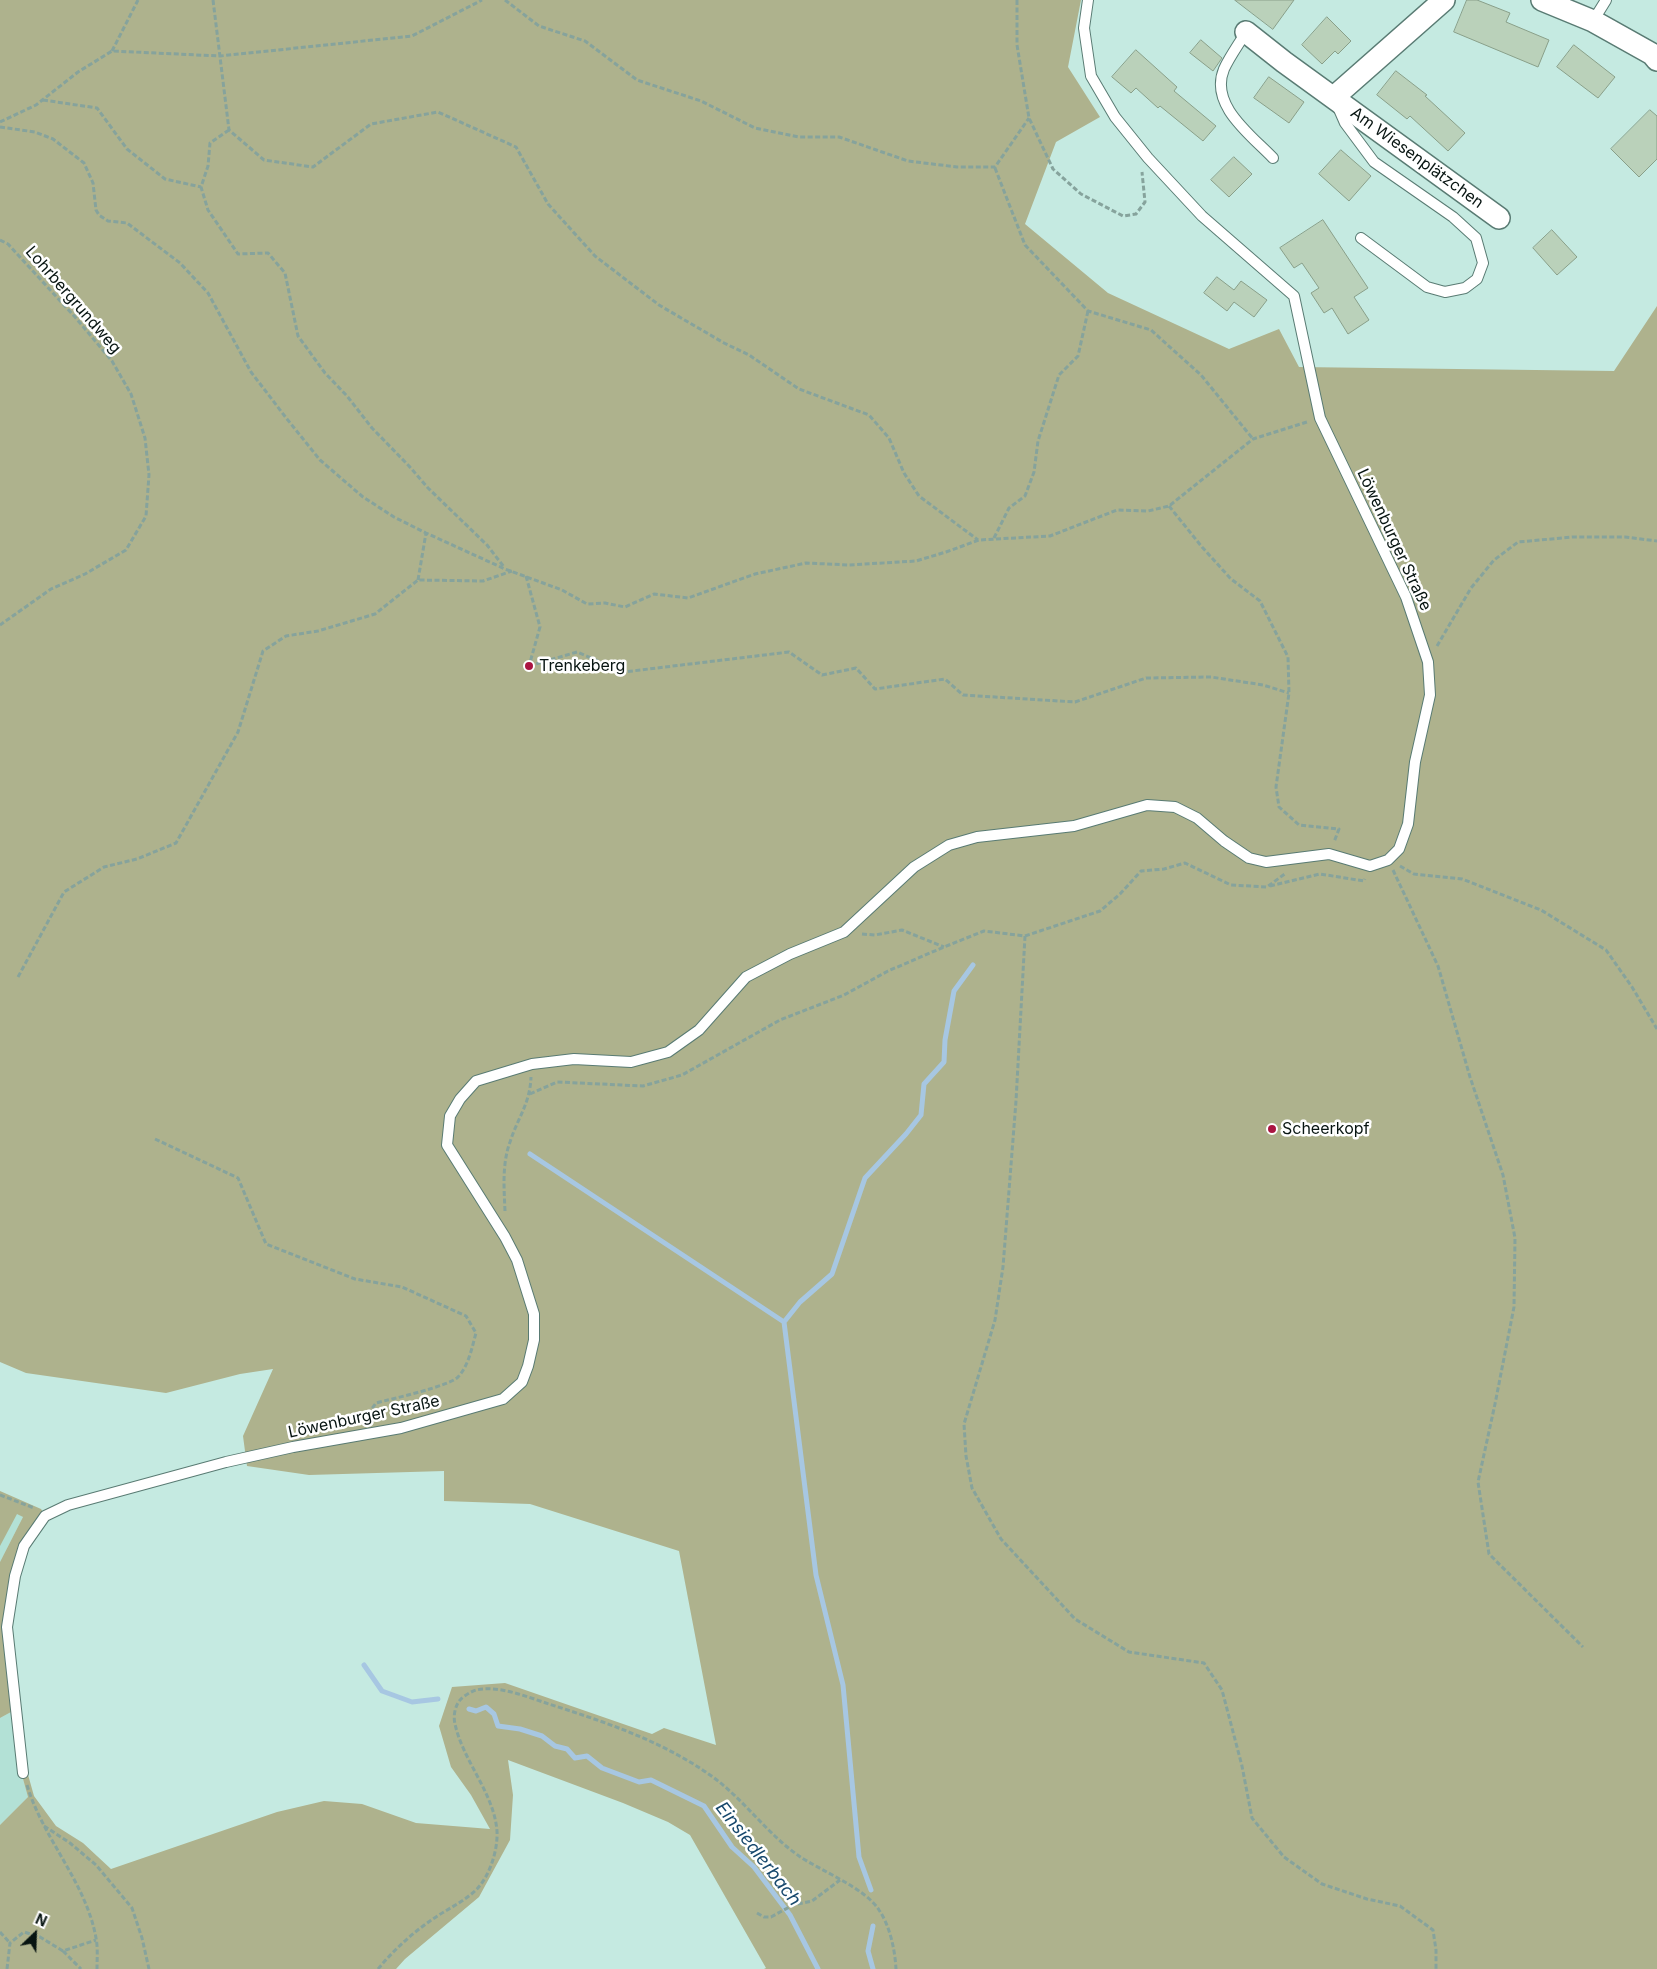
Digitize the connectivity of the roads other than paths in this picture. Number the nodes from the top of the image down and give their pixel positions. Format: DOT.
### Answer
graph roads {
  1 [pos="1088,0"];
  2 [pos="1444,0"];
  3 [pos="1542,0"];
  4 [pos="1606,0"];
  5 [pos="1593,21"];
  6 [pos="1246,32"];
  7 [pos="1657,60"];
  8 [pos="1334,97"];
  9 [pos="1273,158"];
  10 [pos="1499,218"];
  11 [pos="1361,238"];
  12 [pos="23,1772"];
  1 -- 12 [label="lane, Löwenburger Straße"];
  2 -- 8 [label="street, Am Wiesenplätzchen"];
  3 -- 5 [label="street"];
  4 -- 5 [label="lane"];
  5 -- 7 [label="street"];
  6 -- 8 [label="street, Am Wiesenplätzchen"];
  6 -- 9 [label="lane"];
  8 -- 10 [label="street, Am Wiesenplätzchen"];
  8 -- 11 [label="lane"];
}
